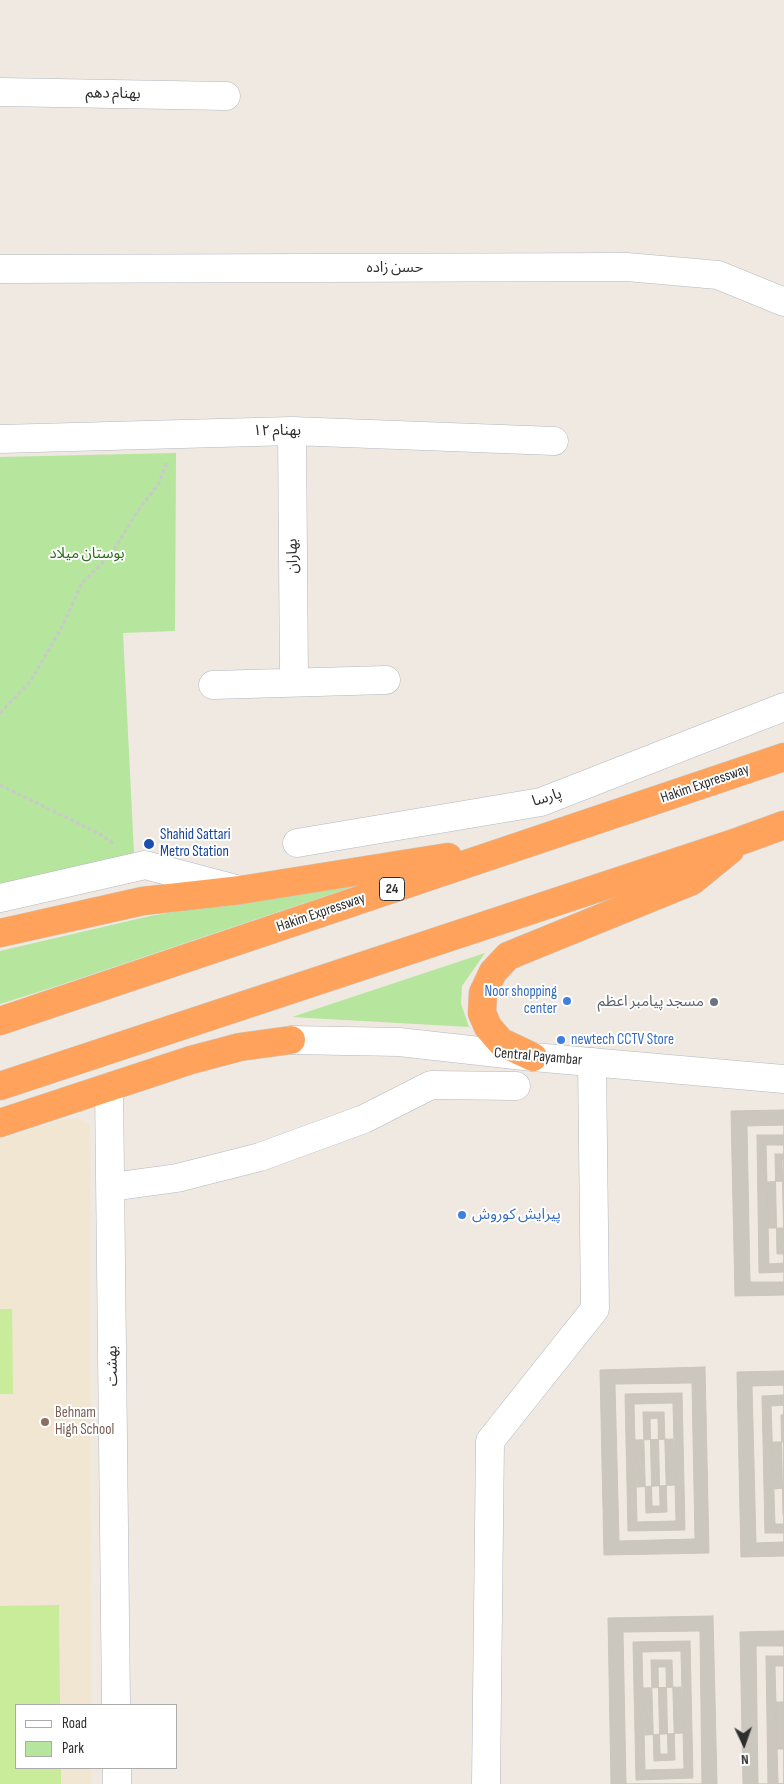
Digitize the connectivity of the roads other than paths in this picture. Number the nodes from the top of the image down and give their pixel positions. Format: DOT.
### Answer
graph roads {
  1 [pos="0,92"];
  2 [pos="226,96"];
  3 [pos="0,269"];
  4 [pos="784,302"];
  5 [pos="292,430"];
  6 [pos="0,440"];
  7 [pos="554,441"];
  8 [pos="386,680"];
  9 [pos="294,682"];
  10 [pos="213,685"];
  11 [pos="784,706"];
  12 [pos="784,757"];
  13 [pos="784,825"];
  14 [pos="740,841"];
  15 [pos="297,843"];
  16 [pos="529,844"];
  17 [pos="241,890"];
  18 [pos="0,898"];
  19 [pos="0,933"];
  20 [pos="0,1021"];
  21 [pos="291,1040"];
  22 [pos="533,1057"];
  23 [pos="592,1062"];
  24 [pos="784,1079"];
  25 [pos="0,1086"];
  26 [pos="516,1086"];
  27 [pos="109,1087"];
  28 [pos="0,1123"];
  29 [pos="111,1187"];
  30 [pos="116,1704"];
  31 [pos="117,1769"];
  32 [pos="117,1784"];
  33 [pos="486,1784"];
  1 -- 2 [label="street, بهنام دهم"];
  3 -- 4 [label="street, حسن زاده"];
  5 -- 6 [label="street, بهنام ۱۲"];
  5 -- 7 [label="street, بهنام ۱۲"];
  5 -- 9 [label="street, بهاران"];
  8 -- 9 [label="street"];
  9 -- 10 [label="street"];
  11 -- 15 [label="street, پارسا"];
  12 -- 16 [label="highway, Hakim Expressway / 24"];
  13 -- 14 [label="highway"];
  14 -- 22 [label="highway"];
  14 -- 25 [label="highway"];
  16 -- 17 [label="highway"];
  16 -- 20 [label="highway, Hakim Expressway / 24"];
  17 -- 18 [label="street"];
  17 -- 19 [label="highway"];
  21 -- 22 [label="street, Central Payambar"];
  21 -- 27 [label="highway"];
  22 -- 23 [label="street, Central Payambar"];
  23 -- 24 [label="street, Central Payambar"];
  23 -- 33 [label="street"];
  26 -- 29 [label="street"];
  27 -- 28 [label="highway"];
  27 -- 29 [label="street, بهشت"];
  29 -- 30 [label="street, بهشت"];
  31 -- 32 [label="street"];
}
